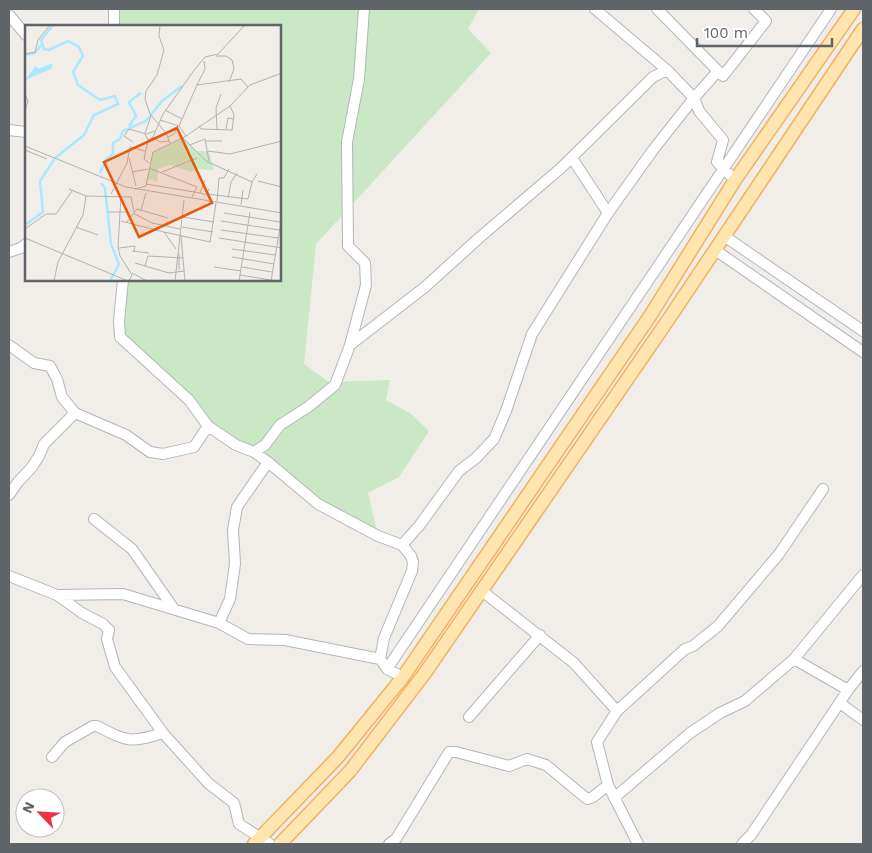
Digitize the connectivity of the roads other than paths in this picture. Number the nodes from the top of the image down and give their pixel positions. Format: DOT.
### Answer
graph roads {
  1 [pos="114,9"];
  2 [pos="364,9"];
  3 [pos="595,9"];
  4 [pos="657,9"];
  5 [pos="831,9"];
  6 [pos="854,9"];
  7 [pos="759,11"];
  8 [pos="9,15"];
  9 [pos="114,25"];
  10 [pos="863,29"];
  11 [pos="25,34"];
  12 [pos="667,70"];
  13 [pos="718,71"];
  14 [pos="694,98"];
  15 [pos="9,130"];
  16 [pos="25,132"];
  17 [pos="572,158"];
  18 [pos="723,168"];
  19 [pos="735,180"];
  20 [pos="608,213"];
  21 [pos="724,236"];
  22 [pos="25,245"];
  23 [pos="714,250"];
  24 [pos="9,252"];
  25 [pos="123,281"];
  26 [pos="863,330"];
  27 [pos="9,345"];
  28 [pos="350,346"];
  29 [pos="863,352"];
  30 [pos="75,413"];
  31 [pos="208,426"];
  32 [pos="254,452"];
  33 [pos="268,462"];
  34 [pos="823,489"];
  35 [pos="9,495"];
  36 [pos="94,518"];
  37 [pos="402,545"];
  38 [pos="863,575"];
  39 [pos="9,576"];
  40 [pos="482,591"];
  41 [pos="56,596"];
  42 [pos="174,609"];
  43 [pos="219,623"];
  44 [pos="540,635"];
  45 [pos="380,659"];
  46 [pos="794,659"];
  47 [pos="387,669"];
  48 [pos="863,671"];
  49 [pos="402,677"];
  50 [pos="848,690"];
  51 [pos="840,703"];
  52 [pos="617,711"];
  53 [pos="469,717"];
  54 [pos="863,720"];
  55 [pos="163,733"];
  56 [pos="52,757"];
  57 [pos="608,785"];
  58 [pos="614,798"];
  59 [pos="262,842"];
  60 [pos="396,842"];
  61 [pos="280,844"];
  62 [pos="638,844"];
  63 [pos="742,844"];
  1 -- 9 [label="street"];
  2 -- 28 [label="street"];
  3 -- 12 [label="street"];
  4 -- 13 [label="street"];
  5 -- 18 [label="street"];
  6 -- 19 [label="main road"];
  7 -- 13 [label="street"];
  8 -- 11 [label="street"];
  10 -- 21 [label="main road"];
  12 -- 14 [label="street"];
  12 -- 17 [label="street"];
  13 -- 14 [label="street"];
  14 -- 18 [label="street"];
  14 -- 20 [label="street"];
  15 -- 16 [label="street"];
  17 -- 20 [label="street"];
  17 -- 28 [label="street"];
  18 -- 19 [label="street"];
  18 -- 47 [label="street"];
  19 -- 49 [label="main road"];
  20 -- 37 [label="street"];
  21 -- 23 [label="main road"];
  21 -- 26 [label="street"];
  22 -- 24 [label="street"];
  23 -- 29 [label="street"];
  23 -- 40 [label="main road"];
  25 -- 31 [label="street"];
  27 -- 30 [label="street"];
  28 -- 32 [label="street"];
  30 -- 31 [label="street"];
  30 -- 35 [label="street"];
  31 -- 32 [label="street"];
  32 -- 33 [label="street"];
  33 -- 37 [label="street"];
  33 -- 43 [label="street"];
  34 -- 52 [label="street"];
  36 -- 42 [label="street"];
  37 -- 45 [label="street"];
  38 -- 46 [label="street"];
  39 -- 41 [label="street"];
  40 -- 44 [label="street"];
  40 -- 61 [label="main road"];
  41 -- 42 [label="street"];
  41 -- 55 [label="street"];
  42 -- 43 [label="street"];
  43 -- 45 [label="street"];
  44 -- 52 [label="street"];
  44 -- 53 [label="street"];
  45 -- 47 [label="street"];
  46 -- 50 [label="street"];
  46 -- 58 [label="street"];
  47 -- 49 [label="street"];
  48 -- 50 [label="street"];
  49 -- 59 [label="main road"];
  50 -- 51 [label="street"];
  51 -- 54 [label="street"];
  51 -- 63 [label="street"];
  52 -- 57 [label="street"];
  55 -- 56 [label="street"];
  55 -- 59 [label="street"];
  57 -- 58 [label="street"];
  57 -- 60 [label="street"];
  58 -- 62 [label="street"];
}
